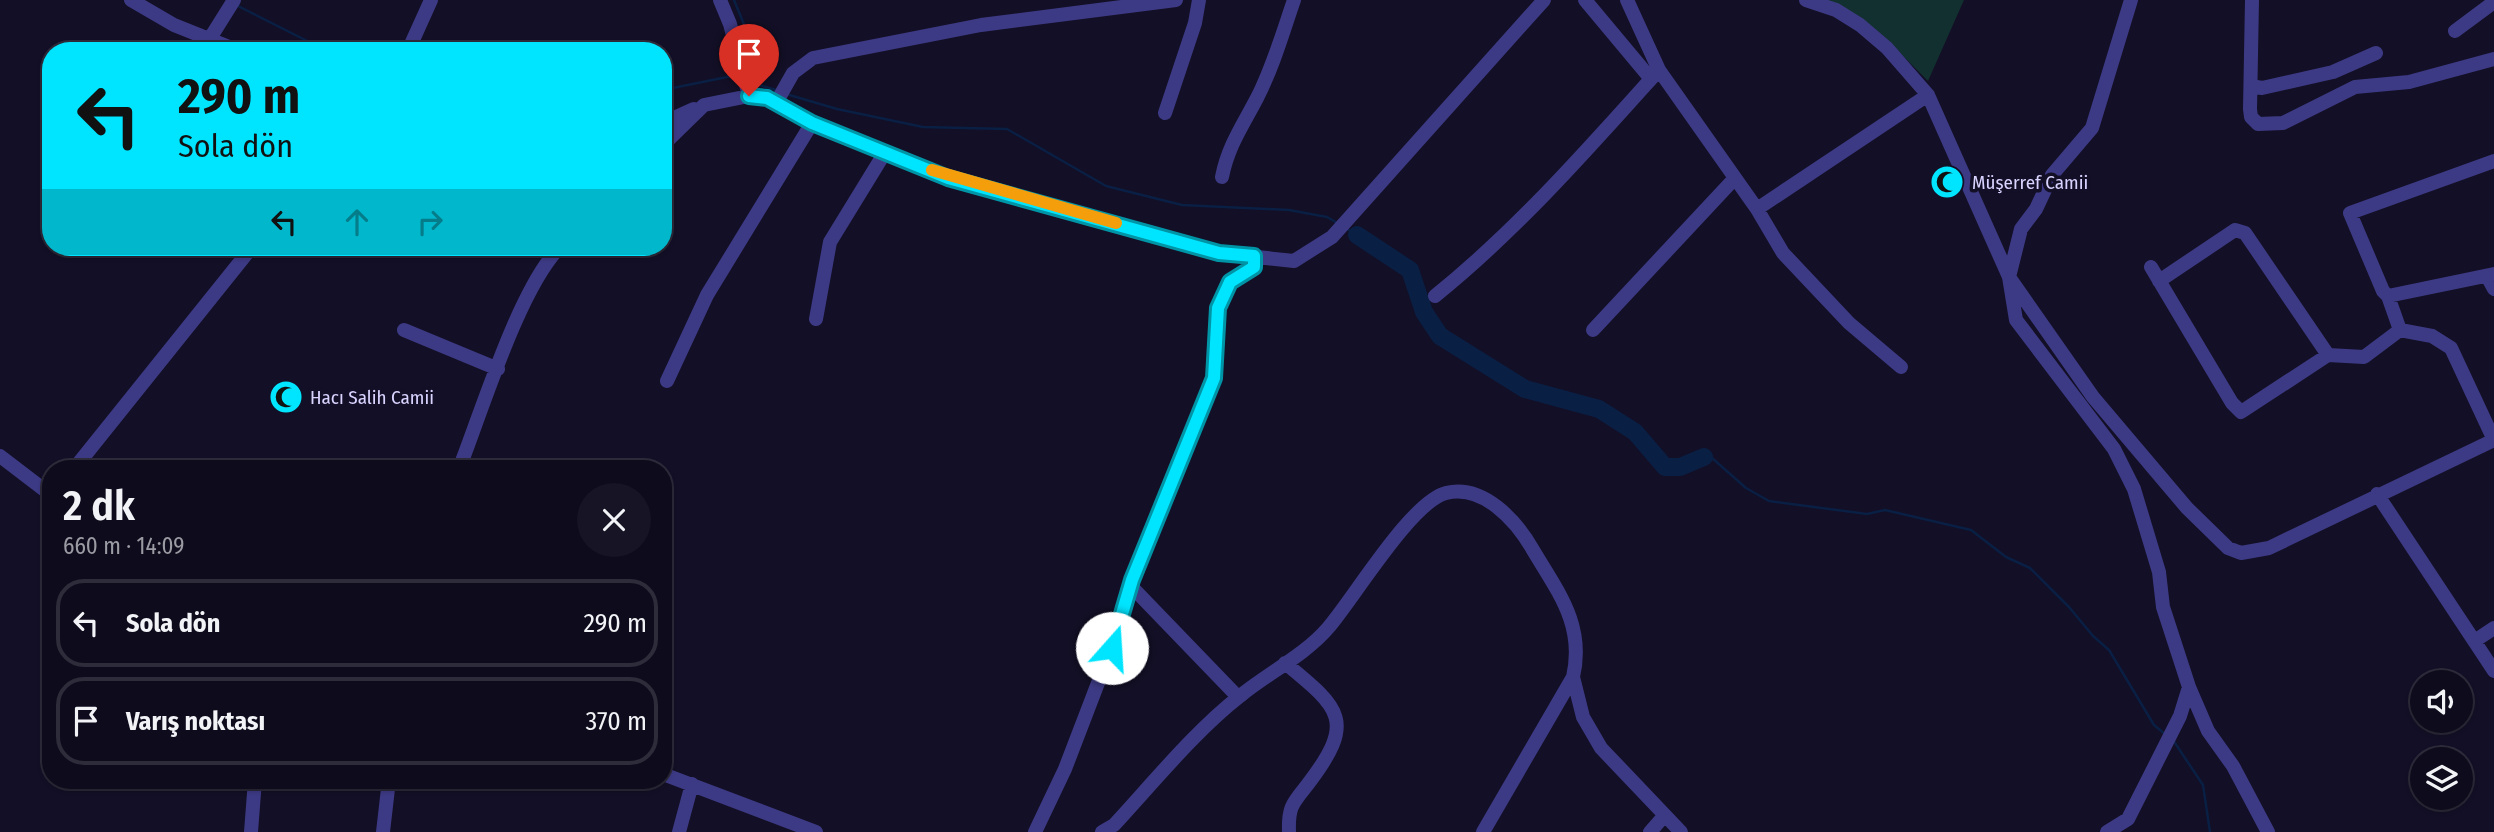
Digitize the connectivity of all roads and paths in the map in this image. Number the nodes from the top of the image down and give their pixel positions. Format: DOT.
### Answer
graph roads {
  1 [pos="131,0"];
  2 [pos="431,0"];
  3 [pos="720,0"];
  4 [pos="1175,0"];
  5 [pos="1199,0"];
  6 [pos="1294,0"];
  7 [pos="1544,0"];
  8 [pos="1585,0"];
  9 [pos="1627,0"];
  10 [pos="1806,0"];
  11 [pos="2131,0"];
  12 [pos="2252,0"];
  13 [pos="2494,2"];
  14 [pos="231,6"];
  15 [pos="2455,31"];
  16 [pos="209,40"];
  17 [pos="214,42"];
  18 [pos="412,42"];
  19 [pos="2376,52"];
  20 [pos="2494,59"];
  21 [pos="1655,75"];
  22 [pos="2251,86"];
  23 [pos="750,94"];
  24 [pos="1928,95"];
  25 [pos="774,99"];
  26 [pos="704,105"];
  27 [pos="1165,113"];
  28 [pos="672,119"];
  29 [pos="812,123"];
  30 [pos="672,136"];
  31 [pos="884,154"];
  32 [pos="2494,161"];
  33 [pos="1222,177"];
  34 [pos="1735,178"];
  35 [pos="1757,209"];
  36 [pos="245,256"];
  37 [pos="550,256"];
  38 [pos="1254,256"];
  39 [pos="2151,267"];
  40 [pos="2009,277"];
  41 [pos="2492,280"];
  42 [pos="2159,281"];
  43 [pos="1435,296"];
  44 [pos="2388,296"];
  45 [pos="816,319"];
  46 [pos="404,330"];
  47 [pos="1593,330"];
  48 [pos="2400,330"];
  49 [pos="2328,355"];
  50 [pos="1901,367"];
  51 [pos="498,369"];
  52 [pos="667,381"];
  53 [pos="2494,440"];
  54 [pos="0,456"];
  55 [pos="81,460"];
  56 [pos="463,460"];
  57 [pos="42,488"];
  58 [pos="2377,494"];
  59 [pos="1130,586"];
  60 [pos="2494,628"];
  61 [pos="2476,640"];
  62 [pos="1285,663"];
  63 [pos="2494,671"];
  64 [pos="1573,677"];
  65 [pos="2189,687"];
  66 [pos="1238,697"];
  67 [pos="672,777"];
  68 [pos="692,784"];
  69 [pos="254,789"];
  70 [pos="388,789"];
  71 [pos="1664,817"];
  72 [pos="1113,830"];
  73 [pos="251,832"];
  74 [pos="383,832"];
  75 [pos="679,832"];
  76 [pos="816,832"];
  77 [pos="1035,832"];
  78 [pos="1289,832"];
  79 [pos="1483,832"];
  80 [pos="1650,832"];
  81 [pos="1681,832"];
  82 [pos="2107,832"];
  83 [pos="2268,832"];
  1 -- 16 [label="street"];
  2 -- 18 [label="street"];
  3 -- 23 [label="street"];
  4 -- 25 [label="street"];
  5 -- 27 [label="street"];
  6 -- 33 [label="street"];
  7 -- 38 [label="street"];
  8 -- 21 [label="street"];
  9 -- 21 [label="street"];
  10 -- 24 [label="street"];
  11 -- 40 [label="street"];
  12 -- 22 [label="street"];
  13 -- 15 [label="street"];
  14 -- 16 [label="street"];
  16 -- 17 [label="street"];
  19 -- 22 [label="street"];
  20 -- 22 [label="street"];
  21 -- 34 [label="street"];
  21 -- 43 [label="street"];
  23 -- 25 [label="street"];
  23 -- 26 [label="street"];
  24 -- 35 [label="street"];
  24 -- 40 [label="street"];
  25 -- 29 [label="street"];
  26 -- 28 [label="street"];
  26 -- 30 [label="street"];
  29 -- 31 [label="street"];
  29 -- 52 [label="street"];
  31 -- 38 [label="street"];
  31 -- 45 [label="street"];
  32 -- 44 [label="street"];
  34 -- 35 [label="street"];
  34 -- 47 [label="street"];
  35 -- 50 [label="street"];
  36 -- 55 [label="street"];
  37 -- 51 [label="street"];
  38 -- 59 [label="street"];
  39 -- 42 [label="street"];
  40 -- 58 [label="street"];
  40 -- 65 [label="street"];
  41 -- 44 [label="street"];
  42 -- 49 [label="street"];
  42 -- 49 [label="street"];
  44 -- 48 [label="street"];
  46 -- 51 [label="street"];
  48 -- 49 [label="street"];
  48 -- 53 [label="street"];
  51 -- 56 [label="street"];
  53 -- 58 [label="street"];
  54 -- 57 [label="street"];
  58 -- 61 [label="street"];
  59 -- 66 [label="street"];
  59 -- 77 [label="street"];
  60 -- 61 [label="street"];
  61 -- 63 [label="street"];
  62 -- 64 [label="street"];
  62 -- 66 [label="street"];
  62 -- 78 [label="street"];
  64 -- 71 [label="street"];
  64 -- 79 [label="street"];
  65 -- 82 [label="street"];
  65 -- 83 [label="street"];
  66 -- 72 [label="street"];
  67 -- 68 [label="street"];
  68 -- 75 [label="street"];
  68 -- 76 [label="street"];
  69 -- 73 [label="street"];
  70 -- 74 [label="street"];
  71 -- 80 [label="street"];
  71 -- 81 [label="street"];
}
